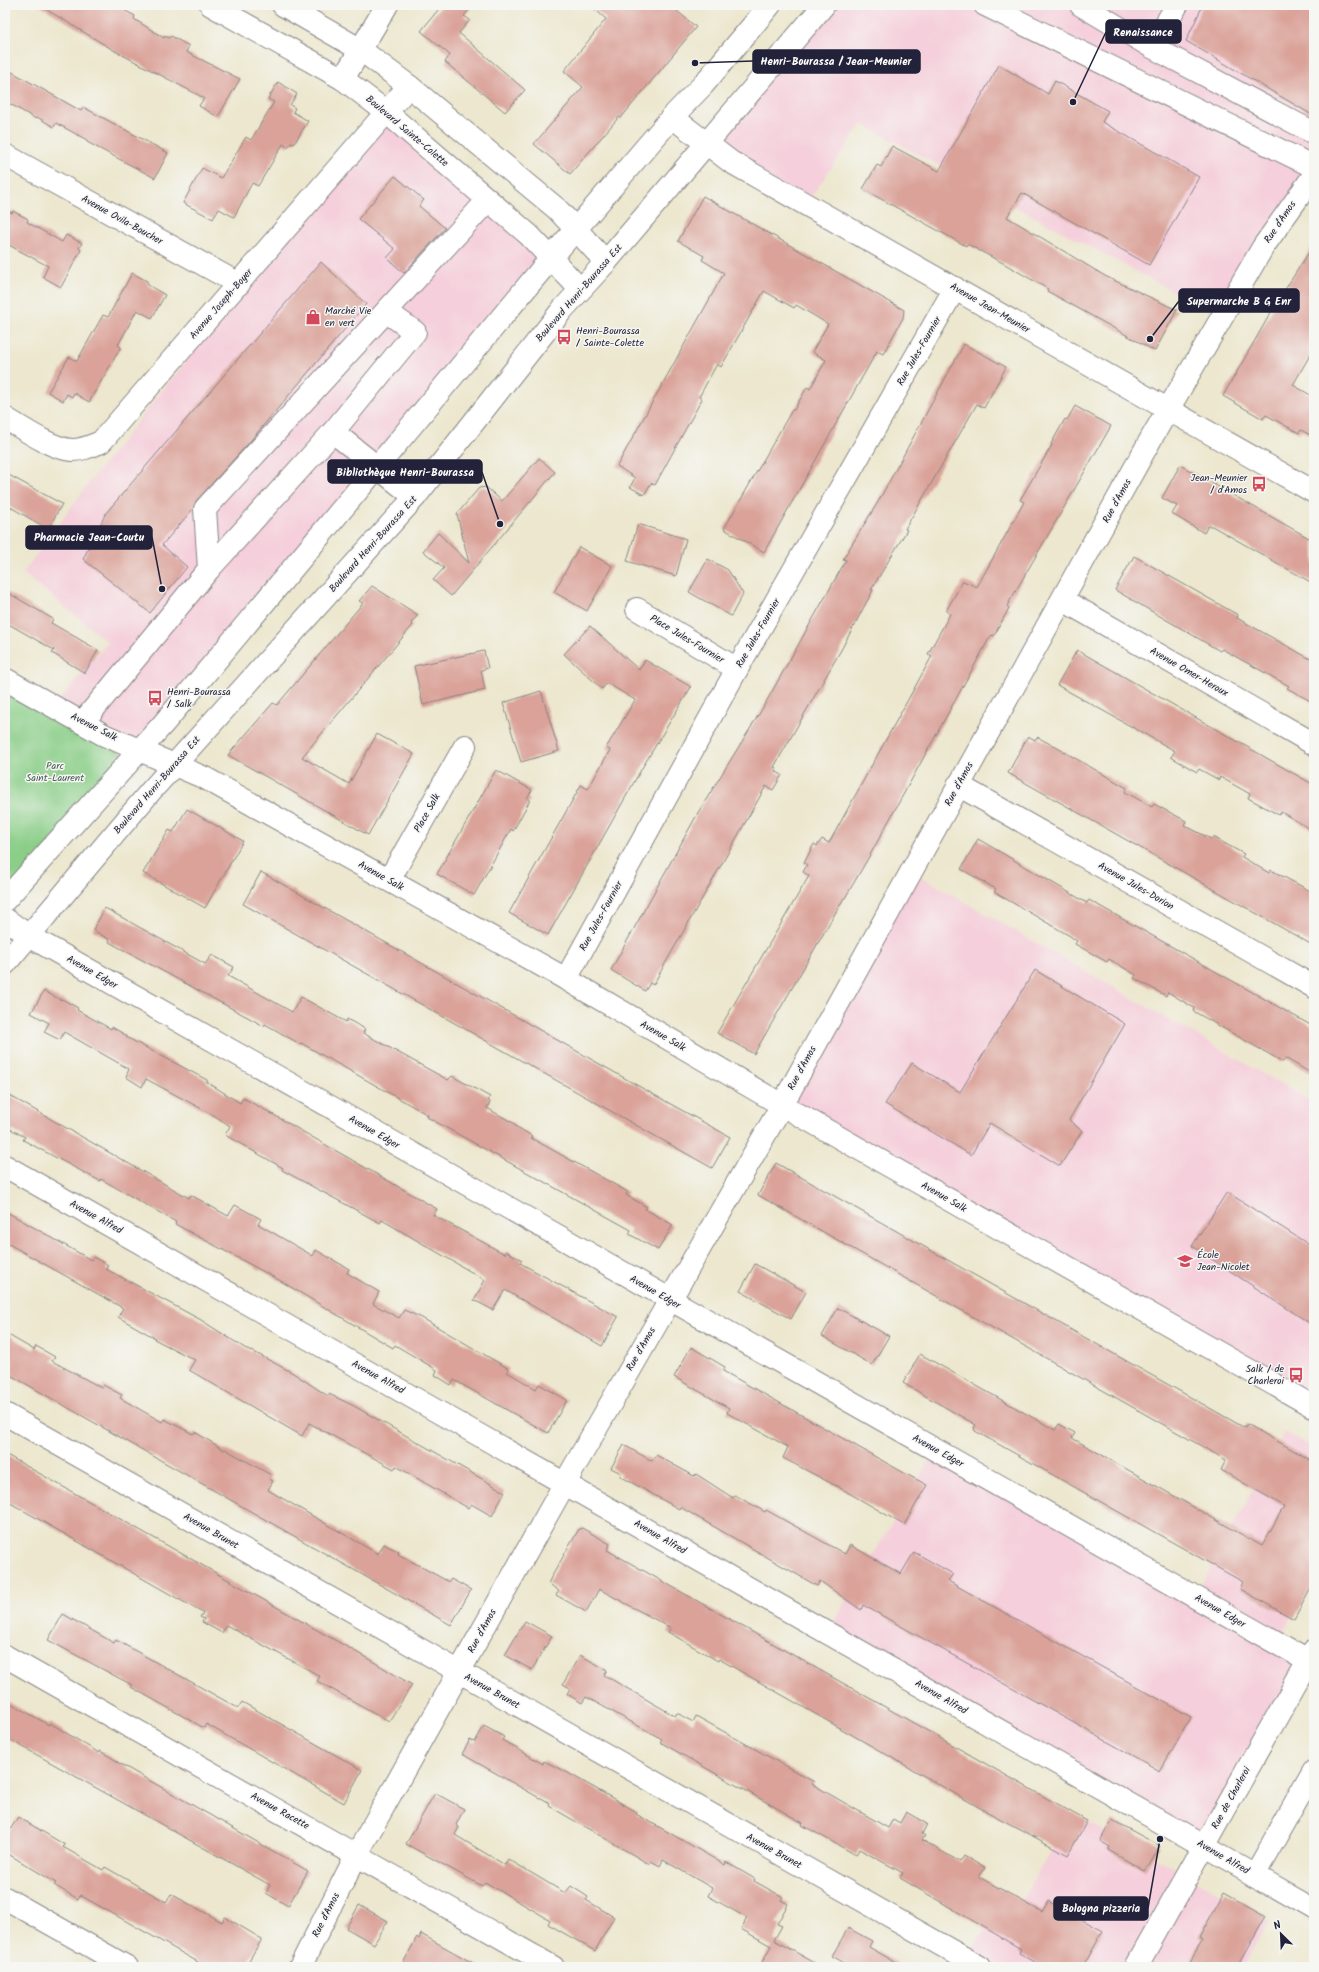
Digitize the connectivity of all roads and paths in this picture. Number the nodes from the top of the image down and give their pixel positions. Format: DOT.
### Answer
graph roads {
  1 [pos="210,5"];
  2 [pos="283,5"];
  3 [pos="387,5"];
  4 [pos="770,5"];
  5 [pos="824,5"];
  6 [pos="985,5"];
  7 [pos="1081,5"];
  8 [pos="1177,5"];
  9 [pos="1152,47"];
  10 [pos="361,50"];
  11 [pos="343,79"];
  12 [pos="409,86"];
  13 [pos="385,111"];
  14 [pos="672,117"];
  15 [pos="1314,133"];
  16 [pos="706,144"];
  17 [pos="5,155"];
  18 [pos="1314,167"];
  19 [pos="1314,174"];
  20 [pos="488,200"];
  21 [pos="576,229"];
  22 [pos="551,258"];
  23 [pos="606,262"];
  24 [pos="239,284"];
  25 [pos="955,288"];
  26 [pos="580,289"];
  27 [pos="387,312"];
  28 [pos="1168,410"];
  29 [pos="5,418"];
  30 [pos="333,432"];
  31 [pos="377,467"];
  32 [pos="1314,492"];
  33 [pos="415,497"];
  34 [pos="209,569"];
  35 [pos="1063,600"];
  36 [pos="637,609"];
  37 [pos="738,669"];
  38 [pos="5,679"];
  39 [pos="82,722"];
  40 [pos="1314,744"];
  41 [pos="464,746"];
  42 [pos="140,749"];
  43 [pos="174,766"];
  44 [pos="958,785"];
  45 [pos="389,880"];
  46 [pos="5,900"];
  47 [pos="5,919"];
  48 [pos="29,936"];
  49 [pos="5,964"];
  50 [pos="566,980"];
  51 [pos="1314,987"];
  52 [pos="782,1105"];
  53 [pos="5,1166"];
  54 [pos="669,1300"];
  55 [pos="1314,1407"];
  56 [pos="5,1414"];
  57 [pos="565,1483"];
  58 [pos="5,1656"];
  59 [pos="1309,1666"];
  60 [pos="458,1672"];
  61 [pos="1314,1770"];
  62 [pos="1204,1847"];
  63 [pos="357,1854"];
  64 [pos="1254,1875"];
  65 [pos="5,1898"];
  66 [pos="1314,1909"];
  67 [pos="127,1967"];
  68 [pos="300,1967"];
  69 [pos="553,1967"];
  70 [pos="980,1967"];
  71 [pos="1136,1967"];
  1 -- 11 [label="street, Boulevard Sainte-Colette"];
  2 -- 10 [label="street"];
  3 -- 10 [label="street"];
  4 -- 14 [label="street"];
  5 -- 16 [label="street, Boulevard Henri-Bourassa Est"];
  6 -- 18 [label="street"];
  7 -- 9 [label="street"];
  8 -- 9 [label="street"];
  9 -- 15 [label="street"];
  10 -- 11 [label="street"];
  10 -- 12 [label="street"];
  11 -- 13 [label="street, Boulevard Sainte-Colette"];
  12 -- 13 [label="street, Avenue Joseph-Boyer"];
  12 -- 21 [label="street"];
  13 -- 20 [label="street, Boulevard Sainte-Colette"];
  13 -- 24 [label="street, Avenue Joseph-Boyer"];
  14 -- 16 [label="street, Avenue Jean-Meunier"];
  14 -- 21 [label="street"];
  16 -- 23 [label="street, Boulevard Henri-Bourassa Est"];
  16 -- 25 [label="street, Avenue Jean-Meunier"];
  17 -- 24 [label="street, Avenue Ovila-Boucher"];
  19 -- 28 [label="street, Rue d'Amos"];
  20 -- 22 [label="street, Boulevard Sainte-Colette"];
  20 -- 27 [label="street"];
  21 -- 22 [label="street"];
  21 -- 23 [label="street"];
  22 -- 26 [label="street, Boulevard Sainte-Colette"];
  22 -- 31 [label="street"];
  23 -- 26 [label="street, Boulevard Henri-Bourassa Est"];
  24 -- 29 [label="street, Avenue Joseph-Boyer"];
  25 -- 28 [label="street, Avenue Jean-Meunier"];
  25 -- 37 [label="street, Rue Jules-Fournier"];
  26 -- 33 [label="street, Boulevard Henri-Bourassa Est"];
  27 -- 30 [label="street"];
  27 -- 34 [label="street"];
  28 -- 32 [label="street, Avenue Jean-Meunier"];
  28 -- 35 [label="street, Rue d'Amos"];
  30 -- 31 [label="street"];
  30 -- 34 [label="street"];
  31 -- 33 [label="street"];
  31 -- 42 [label="street"];
  33 -- 43 [label="street, Boulevard Henri-Bourassa Est"];
  34 -- 39 [label="street"];
  35 -- 40 [label="street, Avenue Omer-Heroux"];
  35 -- 44 [label="street, Rue d'Amos"];
  36 -- 37 [label="street, Place Jules-Fournier"];
  37 -- 50 [label="street, Rue Jules-Fournier"];
  38 -- 39 [label="street, Avenue Salk"];
  39 -- 42 [label="street, Avenue Salk"];
  41 -- 45 [label="street, Place Salk"];
  42 -- 43 [label="street, Avenue Salk"];
  42 -- 46 [label="street"];
  43 -- 45 [label="street, Avenue Salk"];
  43 -- 48 [label="street, Boulevard Henri-Bourassa Est"];
  44 -- 51 [label="street, Avenue Jules-Dorion"];
  44 -- 52 [label="street, Rue d'Amos"];
  45 -- 50 [label="street, Avenue Salk"];
  47 -- 48 [label="street, Avenue Edger"];
  48 -- 49 [label="street, Boulevard Henri-Bourassa Est"];
  48 -- 54 [label="street, Avenue Edger"];
  50 -- 52 [label="street, Avenue Salk"];
  52 -- 54 [label="street, Rue d'Amos"];
  52 -- 55 [label="street, Avenue Salk"];
  53 -- 57 [label="street, Avenue Alfred"];
  54 -- 57 [label="street, Rue d'Amos"];
  54 -- 59 [label="street, Avenue Edger"];
  56 -- 60 [label="street, Avenue Brunet"];
  57 -- 60 [label="street, Rue d'Amos"];
  57 -- 62 [label="street, Avenue Alfred"];
  58 -- 63 [label="street, Avenue Racette"];
  59 -- 62 [label="street, Rue de Charleroi"];
  60 -- 63 [label="street, Rue d'Amos"];
  60 -- 70 [label="street, Avenue Brunet"];
  61 -- 64 [label="street"];
  62 -- 64 [label="street, Avenue Alfred"];
  62 -- 71 [label="street, Rue de Charleroi"];
  63 -- 68 [label="street, Rue d'Amos"];
  63 -- 69 [label="street, Avenue Racette"];
  64 -- 66 [label="street, Avenue Alfred"];
  65 -- 67 [label="street"];
}
